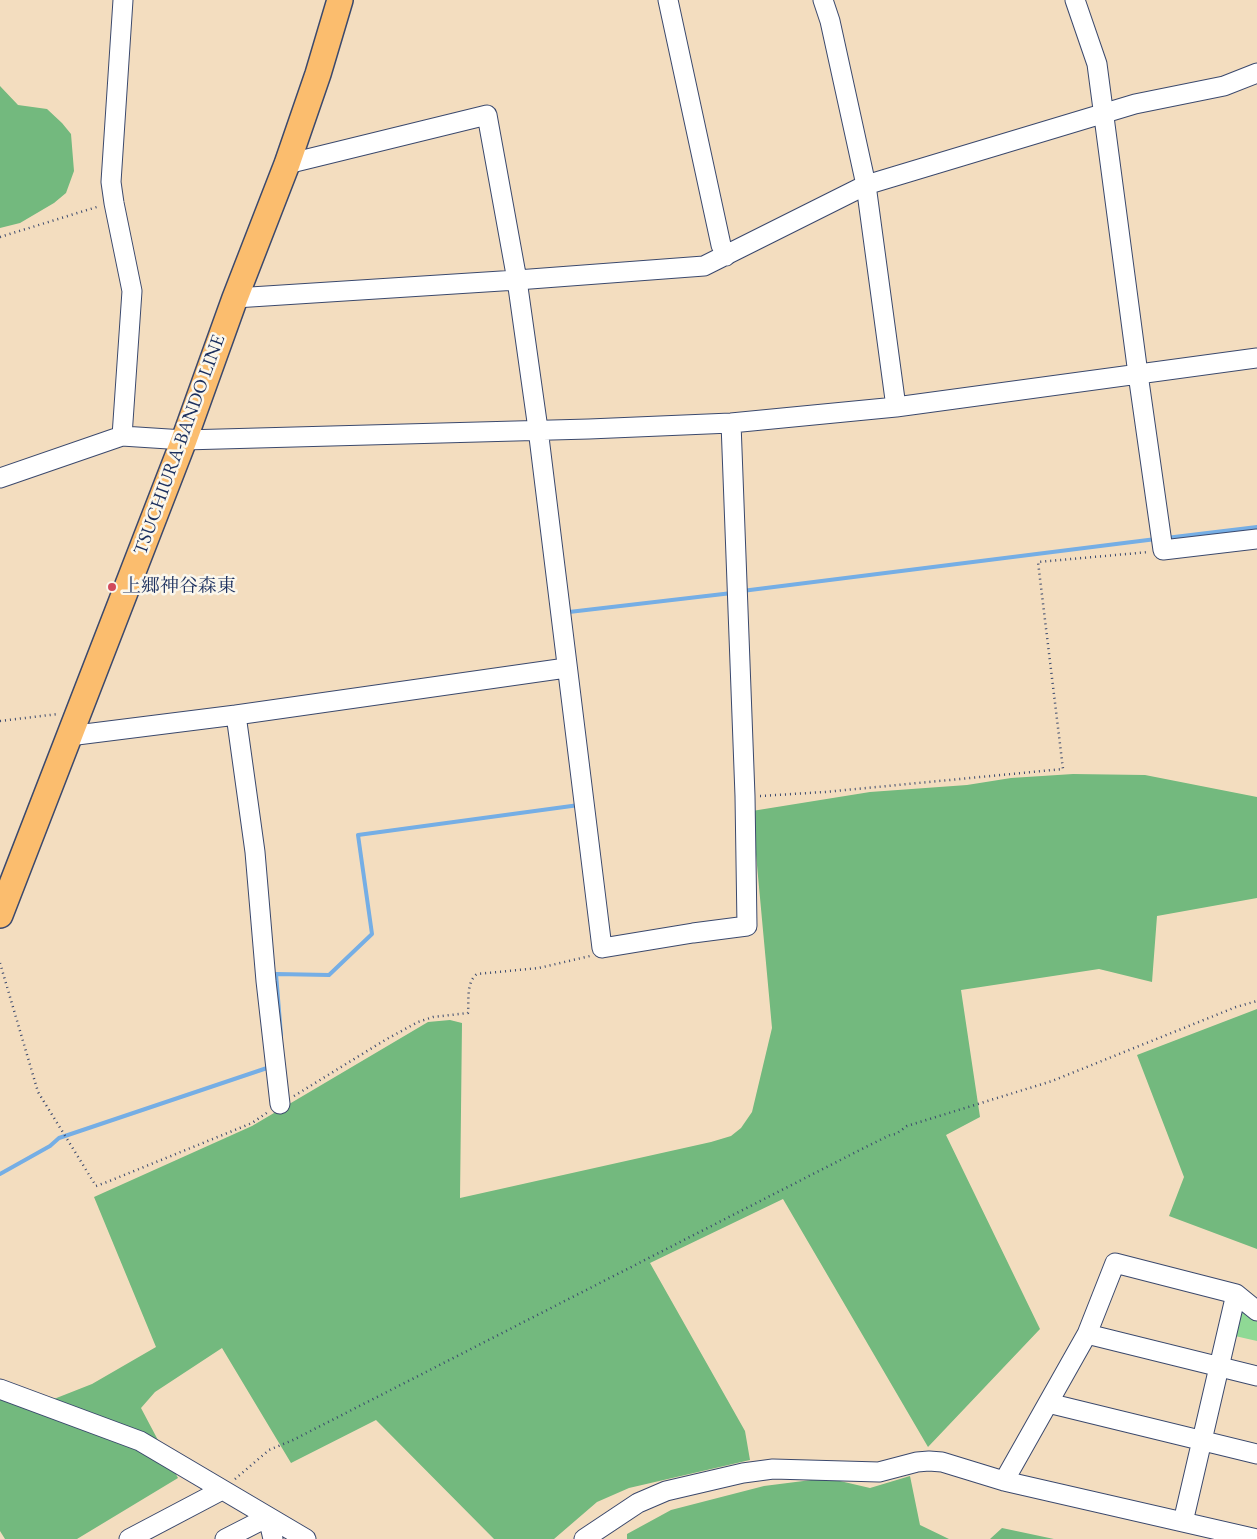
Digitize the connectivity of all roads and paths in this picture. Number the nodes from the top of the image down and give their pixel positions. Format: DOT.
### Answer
graph roads {
  1 [pos="123,0"];
  2 [pos="340,0"];
  3 [pos="668,0"];
  4 [pos="823,0"];
  5 [pos="1075,0"];
  6 [pos="1257,73"];
  7 [pos="1104,113"];
  8 [pos="287,164"];
  9 [pos="866,184"];
  10 [pos="114,203"];
  11 [pos="0,238"];
  12 [pos="726,256"];
  13 [pos="517,280"];
  14 [pos="234,298"];
  15 [pos="1257,358"];
  16 [pos="1138,374"];
  17 [pos="896,407"];
  18 [pos="731,423"];
  19 [pos="538,429"];
  20 [pos="122,436"];
  21 [pos="184,440"];
  22 [pos="0,478"];
  23 [pos="1257,539"];
  24 [pos="1163,550"];
  25 [pos="566,668"];
  26 [pos="79,711"];
  27 [pos="236,715"];
  28 [pos="0,721"];
  29 [pos="69,736"];
  30 [pos="745,796"];
  31 [pos="0,915"];
  32 [pos="602,948"];
  33 [pos="0,963"];
  34 [pos="1257,1001"];
  35 [pos="280,1104"];
  36 [pos="1236,1294"];
  37 [pos="1257,1311"];
  38 [pos="1087,1334"];
  39 [pos="1219,1368"];
  40 [pos="1257,1376"];
  41 [pos="0,1388"];
  42 [pos="1048,1404"];
  43 [pos="1202,1441"];
  44 [pos="1257,1454"];
  45 [pos="1004,1481"];
  46 [pos="222,1490"];
  47 [pos="268,1517"];
  48 [pos="1183,1522"];
  49 [pos="129,1539"];
  50 [pos="225,1539"];
  51 [pos="273,1539"];
  52 [pos="306,1539"];
  53 [pos="584,1539"];
  54 [pos="1257,1539"];
  1 -- 10 [label="street"];
  2 -- 8 [label="main road, TSUCHIURA-BANDO LINE"];
  3 -- 12 [label="street"];
  4 -- 9 [label="street"];
  5 -- 7 [label="street"];
  6 -- 7 [label="street"];
  7 -- 9 [label="street"];
  7 -- 16 [label="street"];
  8 -- 13 [label="street"];
  8 -- 14 [label="main road, TSUCHIURA-BANDO LINE"];
  9 -- 12 [label="street"];
  9 -- 17 [label="street"];
  10 -- 11 [label="path"];
  10 -- 20 [label="street"];
  12 -- 13 [label="street"];
  13 -- 14 [label="street"];
  13 -- 19 [label="street"];
  14 -- 21 [label="main road, TSUCHIURA-BANDO LINE"];
  15 -- 16 [label="street"];
  16 -- 17 [label="street"];
  16 -- 24 [label="street"];
  17 -- 18 [label="street"];
  18 -- 19 [label="street"];
  18 -- 30 [label="street"];
  19 -- 21 [label="street"];
  19 -- 25 [label="street"];
  20 -- 21 [label="street"];
  20 -- 22 [label="street"];
  21 -- 26 [label="main road, TSUCHIURA-BANDO LINE"];
  23 -- 24 [label="street"];
  24 -- 30 [label="path"];
  25 -- 27 [label="street"];
  25 -- 32 [label="street"];
  26 -- 28 [label="path"];
  26 -- 29 [label="main road, TSUCHIURA-BANDO LINE"];
  27 -- 29 [label="street"];
  27 -- 35 [label="street"];
  29 -- 31 [label="main road, TSUCHIURA-BANDO LINE"];
  30 -- 32 [label="street"];
  32 -- 35 [label="path"];
  33 -- 35 [label="path"];
  34 -- 46 [label="path"];
  36 -- 37 [label="street"];
  36 -- 38 [label="street"];
  36 -- 39 [label="street"];
  38 -- 39 [label="street"];
  38 -- 42 [label="street"];
  39 -- 40 [label="street"];
  39 -- 43 [label="street"];
  41 -- 46 [label="street"];
  42 -- 43 [label="street"];
  42 -- 45 [label="street"];
  43 -- 44 [label="street"];
  43 -- 48 [label="street"];
  45 -- 48 [label="street"];
  45 -- 53 [label="street"];
  46 -- 47 [label="street"];
  46 -- 49 [label="street"];
  47 -- 50 [label="street"];
  47 -- 51 [label="street"];
  47 -- 52 [label="street"];
  48 -- 54 [label="street"];
}
